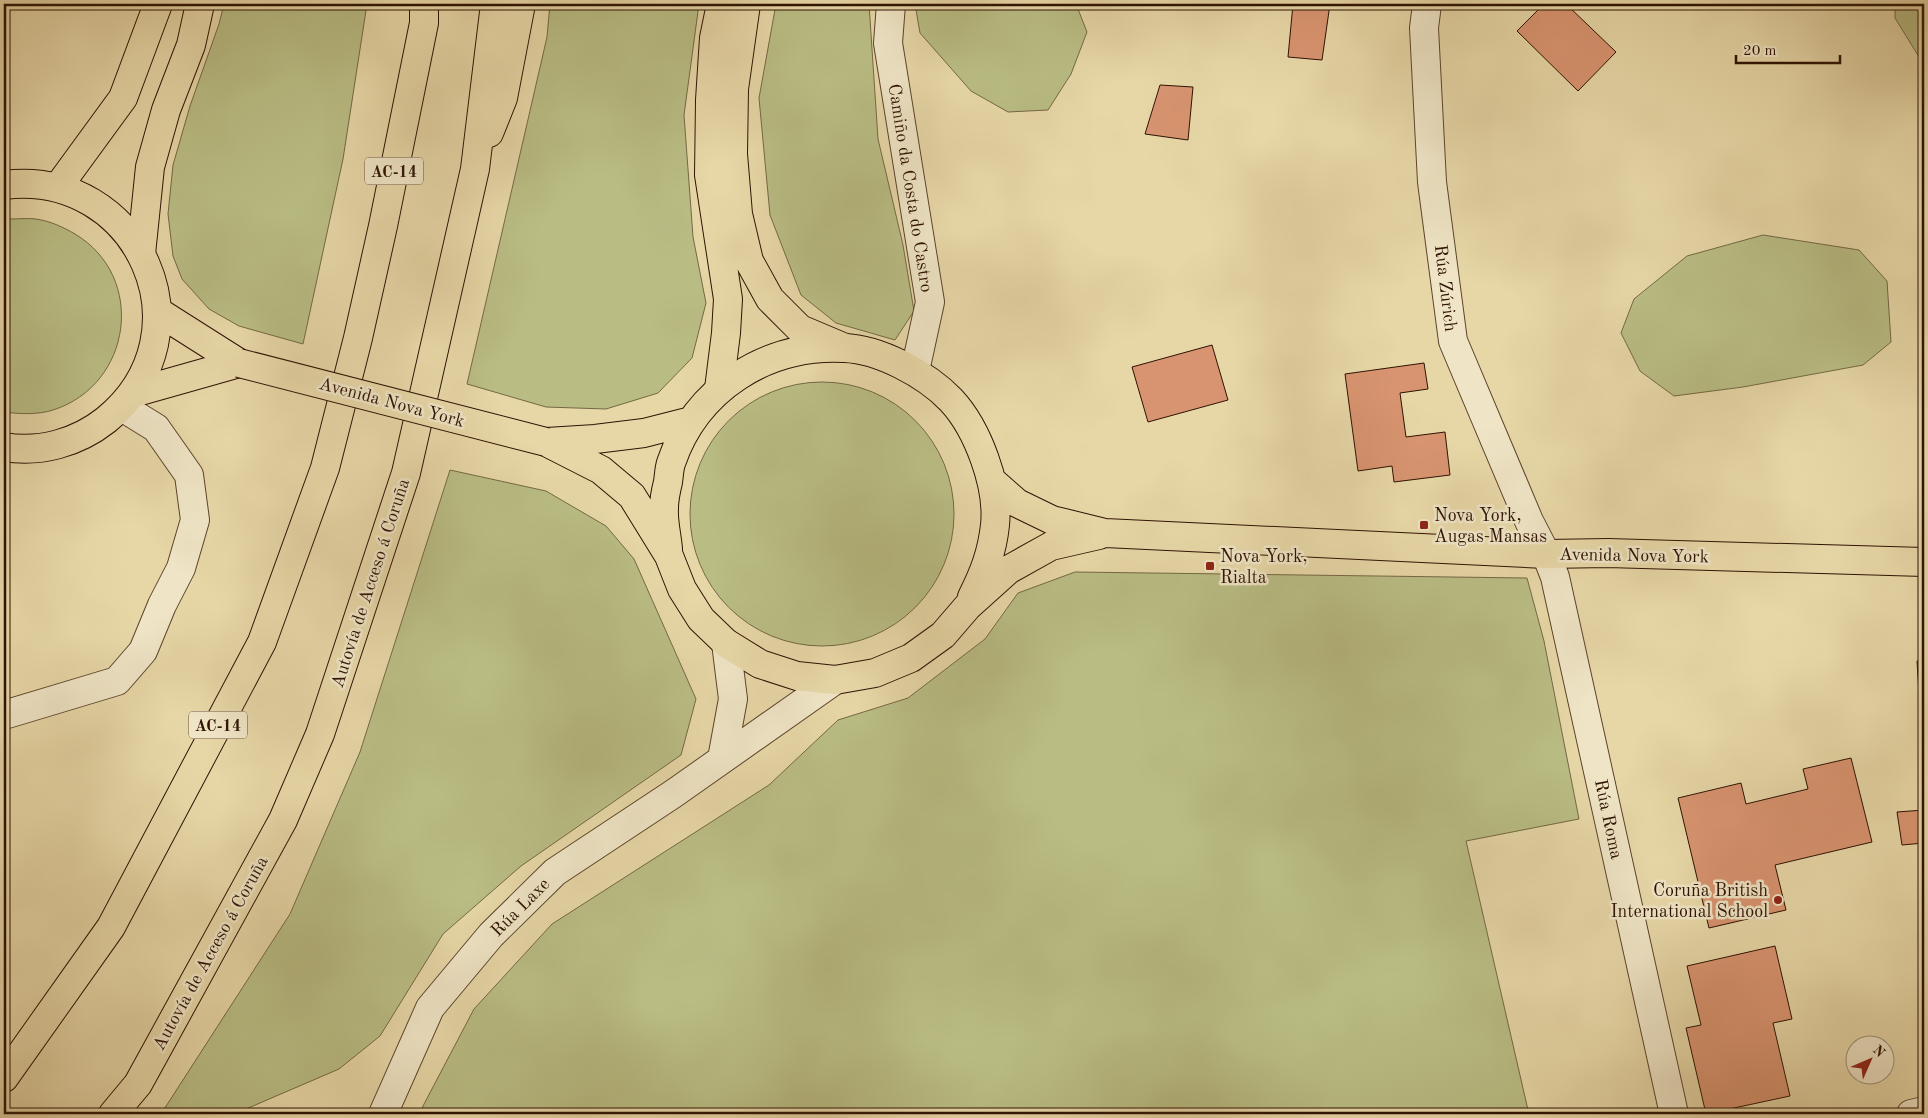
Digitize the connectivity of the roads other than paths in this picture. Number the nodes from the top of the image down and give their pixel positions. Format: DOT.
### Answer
graph roads {
  1 [pos="158,4"];
  2 [pos="200,4"];
  3 [pos="424,4"];
  4 [pos="495,4"];
  5 [pos="521,4"];
  6 [pos="721,4"];
  7 [pos="746,4"];
  8 [pos="891,4"];
  9 [pos="1427,4"];
  10 [pos="475,169"];
  11 [pos="4,185"];
  12 [pos="58,187"];
  13 [pos="141,254"];
  14 [pos="158,312"];
  15 [pos="845,348"];
  16 [pos="239,363"];
  17 [pos="915,371"];
  18 [pos="719,389"];
  19 [pos="128,400"];
  20 [pos="691,421"];
  21 [pos="546,442"];
  22 [pos="4,447"];
  23 [pos="992,481"];
  24 [pos="1105,533"];
  25 [pos="1546,554"];
  26 [pos="669,556"];
  27 [pos="1924,562"];
  28 [pos="968,606"];
  29 [pos="726,643"];
  30 [pos="835,680"];
  31 [pos="4,715"];
  32 [pos="722,759"];
  33 [pos="4,1078"];
  34 [pos="1924,1111"];
  35 [pos="113,1114"];
  36 [pos="383,1114"];
  37 [pos="1674,1114"];
  38 [pos="1911,1114"];
  1 -- 12 [label="main road"];
  2 -- 13 [label="main road"];
  3 -- 33 [label="main road, AC-14"];
  4 -- 10 [label="main road, Autovía de Acceso á Coruña"];
  5 -- 10 [label="main road"];
  6 -- 18 [label="main road"];
  7 -- 15 [label="main road"];
  8 -- 17 [label="street, Camiño da Costa do Castro"];
  9 -- 25 [label="street, Rúa Zúrich"];
  10 -- 35 [label="main road, Autovía de Acceso á Coruña"];
  11 -- 12 [label="main road"];
  12 -- 13 [label="main road"];
  13 -- 14 [label="main road"];
  14 -- 16 [label="main road, Avenida Nova York"];
  14 -- 19 [label="main road"];
  15 -- 17 [label="main road"];
  15 -- 18 [label="main road"];
  16 -- 19 [label="main road"];
  16 -- 21 [label="main road, Avenida Nova York, bridge"];
  17 -- 23 [label="main road"];
  18 -- 20 [label="main road"];
  19 -- 22 [label="main road"];
  19 -- 31 [label="street"];
  20 -- 21 [label="main road"];
  20 -- 26 [label="main road"];
  21 -- 26 [label="main road"];
  23 -- 24 [label="main road"];
  23 -- 28 [label="main road"];
  24 -- 25 [label="main road, Avenida Nova York"];
  24 -- 28 [label="main road"];
  25 -- 27 [label="main road, Avenida Nova York"];
  25 -- 37 [label="street, Rúa Roma"];
  26 -- 29 [label="main road"];
  28 -- 30 [label="main road"];
  29 -- 30 [label="main road"];
  29 -- 32 [label="street"];
  30 -- 32 [label="street, Rúa Laxe"];
  32 -- 36 [label="street, Rúa Laxe"];
  34 -- 38 [label="street"];
}
